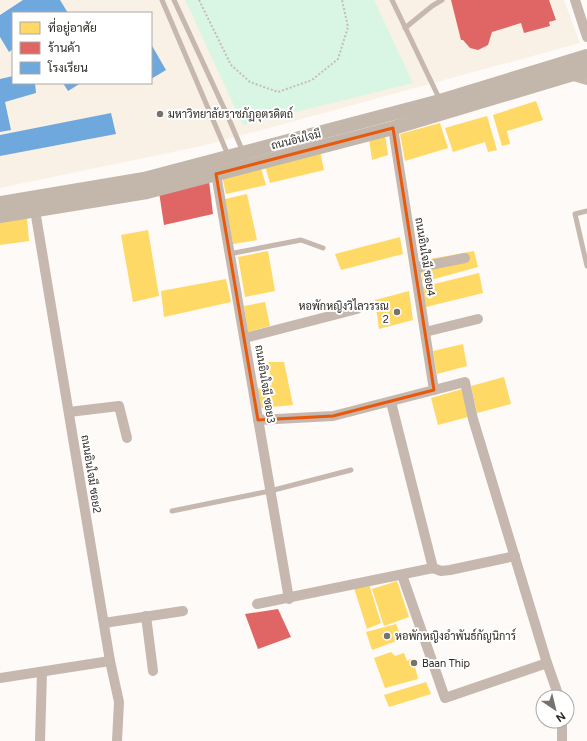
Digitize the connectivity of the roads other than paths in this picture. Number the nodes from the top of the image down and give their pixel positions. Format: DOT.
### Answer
graph roads {
  1 [pos="162,0"];
  2 [pos="174,0"];
  3 [pos="392,0"];
  4 [pos="442,0"];
  5 [pos="575,0"];
  6 [pos="405,28"];
  7 [pos="587,37"];
  8 [pos="587,56"];
  9 [pos="587,70"];
  10 [pos="570,75"];
  11 [pos="587,80"];
  12 [pos="440,101"];
  13 [pos="392,128"];
  14 [pos="245,160"];
  15 [pos="231,163"];
  16 [pos="216,174"];
  17 [pos="0,203"];
  18 [pos="34,204"];
  19 [pos="587,211"];
  20 [pos="0,216"];
  21 [pos="323,248"];
  22 [pos="229,254"];
  23 [pos="465,258"];
  24 [pos="587,266"];
  25 [pos="415,268"];
  26 [pos="357,309"];
  27 [pos="478,319"];
  28 [pos="425,332"];
  29 [pos="245,338"];
  30 [pos="434,390"];
  31 [pos="391,402"];
  32 [pos="69,412"];
  33 [pos="258,420"];
  34 [pos="127,438"];
  35 [pos="351,470"];
  36 [pos="270,491"];
  37 [pos="172,511"];
  38 [pos="515,556"];
  39 [pos="433,568"];
  40 [pos="402,575"];
  41 [pos="289,599"];
  42 [pos="257,604"];
  43 [pos="183,611"];
  44 [pos="146,616"];
  45 [pos="104,622"];
  46 [pos="110,661"];
  47 [pos="547,663"];
  48 [pos="153,671"];
  49 [pos="42,672"];
  50 [pos="0,678"];
  51 [pos="556,689"];
  52 [pos="562,729"];
  53 [pos="40,741"];
  54 [pos="117,741"];
  55 [pos="562,741"];
  1 -- 15 [label="lane"];
  2 -- 14 [label="lane"];
  3 -- 6 [label="lane"];
  4 -- 6 [label="lane"];
  5 -- 7 [label="street"];
  6 -- 12 [label="lane"];
  8 -- 12 [label="main road, ถนนอินใจมี"];
  9 -- 10 [label="main road, ถนนอินใจมี"];
  10 -- 11 [label="street"];
  10 -- 13 [label="main road, ถนนอินใจมี"];
  12 -- 14 [label="main road, ถนนอินใจมี"];
  13 -- 14 [label="main road, ถนนอินใจมี"];
  13 -- 25 [label="street, ถนนอินใจมี ซอย4"];
  14 -- 15 [label="main road, ถนนอินใจมี"];
  15 -- 16 [label="main road, ถนนอินใจมี"];
  15 -- 18 [label="main road, ถนนอินใจมี"];
  16 -- 18 [label="main road, ถนนอินใจมี"];
  16 -- 22 [label="street, ถนนอินใจมี ซอย3"];
  17 -- 18 [label="main road, ถนนอินใจมี"];
  18 -- 20 [label="main road, ถนนอินใจมี"];
  18 -- 32 [label="street, ถนนอินใจมี ซอย2"];
  19 -- 24 [label="lane"];
  21 -- 22 [label="lane"];
  22 -- 29 [label="street, ถนนอินใจมี ซอย3"];
  23 -- 25 [label="street"];
  25 -- 28 [label="street, ถนนอินใจมี ซอย4"];
  26 -- 29 [label="street"];
  27 -- 28 [label="street"];
  28 -- 30 [label="street, ถนนอินใจมี ซอย4"];
  29 -- 33 [label="street, ถนนอินใจมี ซอย3"];
  30 -- 31 [label="street"];
  30 -- 38 [label="street"];
  31 -- 33 [label="street"];
  31 -- 39 [label="street"];
  32 -- 34 [label="street"];
  32 -- 45 [label="street, ถนนอินใจมี ซอย2"];
  33 -- 36 [label="street, ถนนอินใจมี ซอย3"];
  35 -- 36 [label="lane"];
  36 -- 37 [label="lane"];
  36 -- 41 [label="street, ถนนอินใจมี ซอย3"];
  38 -- 39 [label="street"];
  38 -- 47 [label="street"];
  39 -- 40 [label="street"];
  40 -- 41 [label="street"];
  40 -- 47 [label="street"];
  41 -- 42 [label="street"];
  43 -- 44 [label="street"];
  44 -- 45 [label="street"];
  44 -- 48 [label="street"];
  45 -- 46 [label="street, ถนนอินใจมี ซอย2"];
  46 -- 49 [label="street"];
  46 -- 54 [label="street, ถนนอินใจมี ซอย2"];
  47 -- 51 [label="street"];
  49 -- 50 [label="street"];
  49 -- 53 [label="street"];
  52 -- 55 [label="street"];
}
